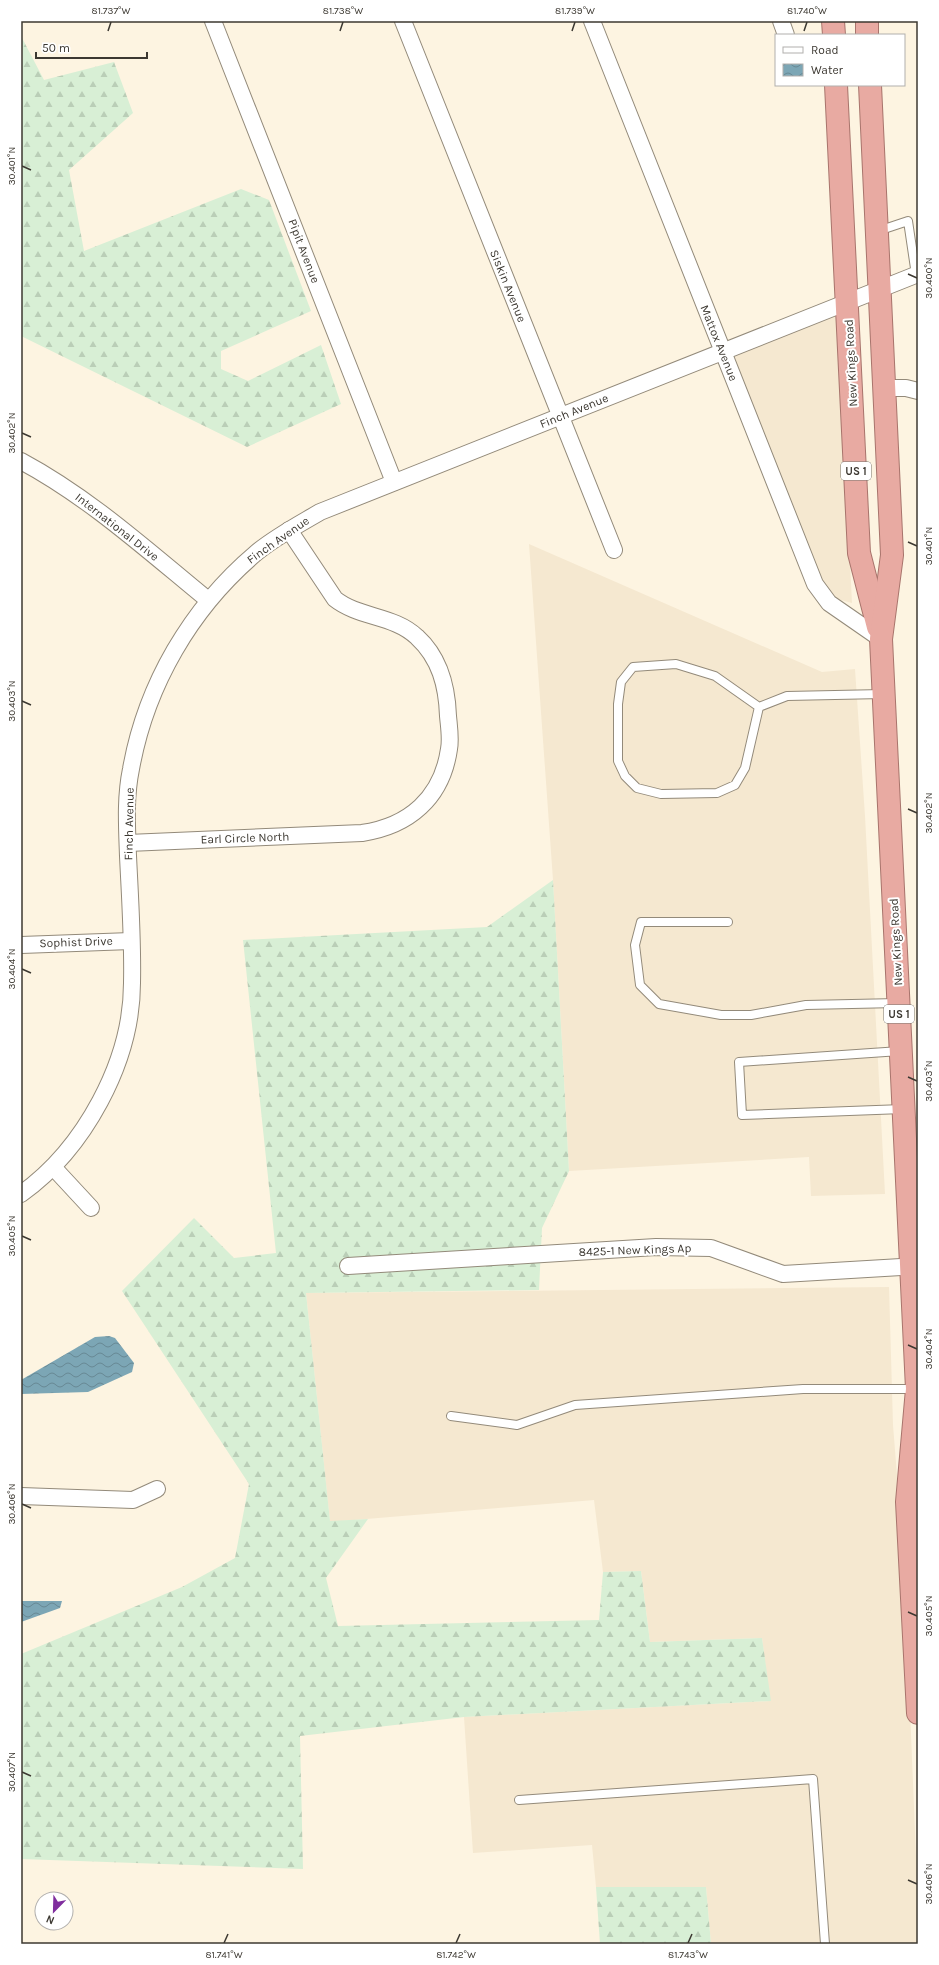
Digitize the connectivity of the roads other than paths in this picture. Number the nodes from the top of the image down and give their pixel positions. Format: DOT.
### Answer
graph roads {
  1 [pos="213,21"];
  2 [pos="403,21"];
  3 [pos="592,21"];
  4 [pos="781,21"];
  5 [pos="833,21"];
  6 [pos="867,21"];
  7 [pos="786,34"];
  8 [pos="834,34"];
  9 [pos="867,34"];
  10 [pos="836,86"];
  11 [pos="870,86"];
  12 [pos="877,231"];
  13 [pos="917,274"];
  14 [pos="879,289"];
  15 [pos="848,302"];
  16 [pos="722,351"];
  17 [pos="884,388"];
  18 [pos="918,391"];
  19 [pos="560,417"];
  20 [pos="21,461"];
  21 [pos="394,482"];
  22 [pos="289,530"];
  23 [pos="614,550"];
  24 [pos="208,600"];
  25 [pos="881,639"];
  26 [pos="883,694"];
  27 [pos="758,707"];
  28 [pos="128,843"];
  29 [pos="728,922"];
  30 [pos="131,941"];
  31 [pos="21,944"];
  32 [pos="898,1003"];
  33 [pos="901,1051"];
  34 [pos="904,1108"];
  35 [pos="53,1167"];
  36 [pos="21,1194"];
  37 [pos="91,1208"];
  38 [pos="348,1266"];
  39 [pos="915,1276"];
  40 [pos="918,1382"];
  41 [pos="451,1416"];
  42 [pos="157,1489"];
  43 [pos="21,1496"];
  44 [pos="918,1713"];
  45 [pos="519,1800"];
  46 [pos="826,1944"];
  1 -- 21 [label="street, Pipit Avenue"];
  2 -- 19 [label="street, Siskin Avenue"];
  3 -- 16 [label="street, Mattox Avenue"];
  4 -- 7 [label="street"];
  5 -- 8 [label="highway"];
  6 -- 9 [label="highway"];
  10 -- 15 [label="highway, New Kings Road / US 1"];
  11 -- 12 [label="highway, New Kings Road / US 1"];
  12 -- 13 [label="lane"];
  12 -- 14 [label="highway, New Kings Road / US 1"];
  13 -- 14 [label="street, Finch Avenue"];
  14 -- 15 [label="street, Finch Avenue"];
  14 -- 17 [label="highway, New Kings Road / US 1"];
  15 -- 16 [label="street, Finch Avenue"];
  15 -- 25 [label="highway, New Kings Road / US 1"];
  16 -- 19 [label="street, Finch Avenue"];
  16 -- 25 [label="street, Mattox Avenue"];
  17 -- 18 [label="street"];
  17 -- 25 [label="highway, New Kings Road / US 1"];
  19 -- 21 [label="street, Finch Avenue"];
  19 -- 23 [label="street, Siskin Avenue"];
  20 -- 24 [label="street, International Drive"];
  21 -- 22 [label="street, Finch Avenue"];
  22 -- 24 [label="street, Finch Avenue"];
  22 -- 28 [label="street, Earl Circle North"];
  24 -- 28 [label="street, Finch Avenue"];
  25 -- 26 [label="highway, New Kings Road / US 1"];
  26 -- 27 [label="lane"];
  26 -- 32 [label="highway, New Kings Road / US 1"];
  27 -- 27 [label="lane"];
  28 -- 30 [label="street, Finch Avenue"];
  29 -- 32 [label="lane"];
  30 -- 31 [label="street, Sophist Drive"];
  30 -- 35 [label="street, Finch Avenue"];
  32 -- 33 [label="highway, New Kings Road / US 1"];
  33 -- 34 [label="highway, New Kings Road / US 1"];
  33 -- 34 [label="lane"];
  34 -- 39 [label="highway, New Kings Road / US 1"];
  35 -- 36 [label="street, Finch Avenue"];
  35 -- 37 [label="street"];
  38 -- 39 [label="street, 8425-1 New Kings Ap"];
  39 -- 40 [label="highway, New Kings Road / US 1"];
  40 -- 41 [label="lane"];
  40 -- 44 [label="highway, New Kings Road / US 1"];
  42 -- 43 [label="street"];
  45 -- 46 [label="lane"];
}
